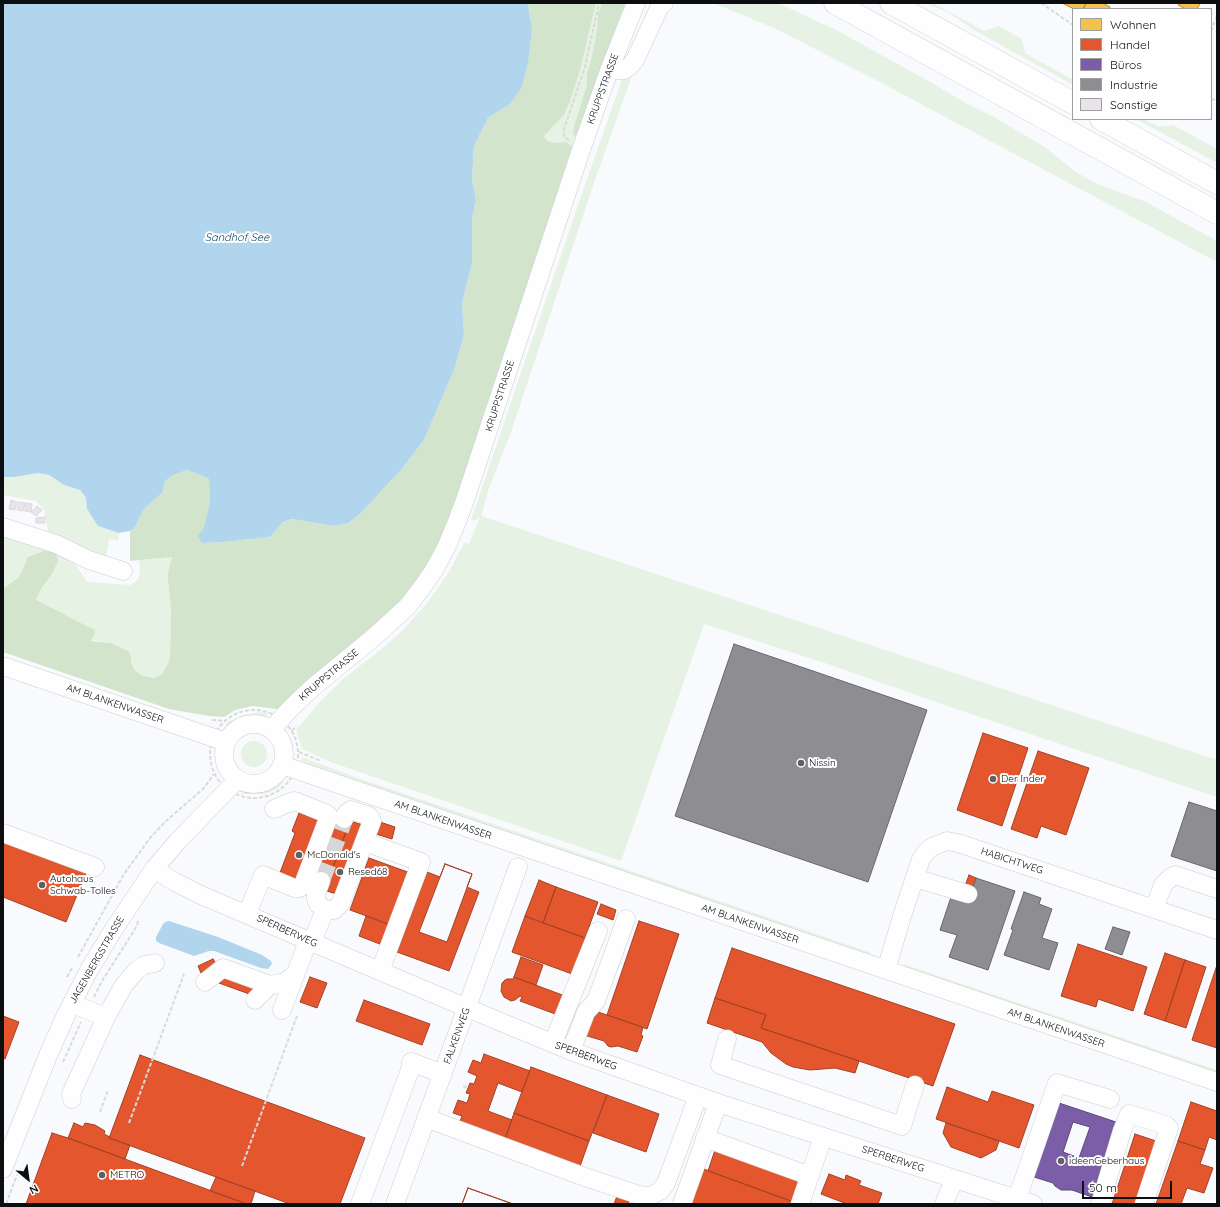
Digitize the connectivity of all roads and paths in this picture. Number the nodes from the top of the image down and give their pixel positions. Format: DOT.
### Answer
graph roads {
  1 [pos="599,3"];
  2 [pos="636,3"];
  3 [pos="664,3"];
  4 [pos="835,3"];
  5 [pos="891,3"];
  6 [pos="1041,3"];
  7 [pos="1217,16"];
  8 [pos="1072,24"];
  9 [pos="1212,28"];
  10 [pos="610,68"];
  11 [pos="1072,102"];
  12 [pos="1103,120"];
  13 [pos="582,147"];
  14 [pos="1217,183"];
  15 [pos="1217,213"];
  16 [pos="3,527"];
  17 [pos="123,571"];
  18 [pos="3,666"];
  19 [pos="276,724"];
  20 [pos="220,739"];
  21 [pos="289,767"];
  22 [pos="233,785"];
  23 [pos="274,809"];
  24 [pos="344,819"];
  25 [pos="3,833"];
  26 [pos="365,842"];
  27 [pos="95,867"];
  28 [pos="518,867"];
  29 [pos="154,869"];
  30 [pos="915,878"];
  31 [pos="321,881"];
  32 [pos="1217,889"];
  33 [pos="968,894"];
  34 [pos="1154,909"];
  35 [pos="325,910"];
  36 [pos="246,914"];
  37 [pos="626,919"];
  38 [pos="1217,930"];
  39 [pos="598,931"];
  40 [pos="310,942"];
  41 [pos="155,963"];
  42 [pos="886,970"];
  43 [pos="380,971"];
  44 [pos="296,973"];
  45 [pos="184,974"];
  46 [pos="205,982"];
  47 [pos="270,985"];
  48 [pos="255,1000"];
  49 [pos="72,1004"];
  50 [pos="467,1008"];
  51 [pos="290,1013"];
  52 [pos="106,1017"];
  53 [pos="727,1039"];
  54 [pos="553,1043"];
  55 [pos="571,1051"];
  56 [pos="442,1074"];
  57 [pos="1217,1082"];
  58 [pos="915,1085"];
  59 [pos="463,1086"];
  60 [pos="468,1088"];
  61 [pos="108,1090"];
  62 [pos="698,1096"];
  63 [pos="72,1099"];
  64 [pos="1110,1099"];
  65 [pos="718,1103"];
  66 [pos="100,1112"];
  67 [pos="426,1118"];
  68 [pos="129,1123"];
  69 [pos="706,1138"];
  70 [pos="828,1139"];
  71 [pos="242,1166"];
  72 [pos="3,1169"];
  73 [pos="810,1176"];
  74 [pos="954,1179"];
  75 [pos="1025,1202"];
  76 [pos="360,1204"];
  77 [pos="395,1204"];
  78 [pos="682,1204"];
  79 [pos="800,1204"];
  80 [pos="809,1204"];
  81 [pos="944,1204"];
  82 [pos="1100,1204"];
  83 [pos="1144,1204"];
  1 -- 13 [label="path"];
  2 -- 10 [label="street, KRUPPSTRASSE"];
  3 -- 10 [label="street"];
  4 -- 15 [label="highway"];
  5 -- 11 [label="highway"];
  6 -- 8 [label="path"];
  7 -- 9 [label="path"];
  10 -- 13 [label="street, KRUPPSTRASSE"];
  12 -- 14 [label="highway"];
  13 -- 19 [label="street, KRUPPSTRASSE"];
  16 -- 17 [label="street"];
  18 -- 20 [label="street, AM BLANKENWASSER"];
  19 -- 20 [label="street"];
  19 -- 20 [label="path"];
  19 -- 21 [label="street"];
  19 -- 21 [label="path"];
  20 -- 22 [label="street"];
  20 -- 22 [label="path"];
  21 -- 22 [label="street"];
  21 -- 22 [label="path"];
  21 -- 42 [label="street, AM BLANKENWASSER"];
  22 -- 29 [label="street, JAGENBERGSTRASSE"];
  23 -- 36 [label="street"];
  24 -- 26 [label="street"];
  25 -- 27 [label="street"];
  26 -- 35 [label="street"];
  26 -- 43 [label="street"];
  28 -- 50 [label="street, FALKENWEG"];
  29 -- 36 [label="street, SPERBERWEG"];
  29 -- 49 [label="street, JAGENBERGSTRASSE"];
  30 -- 33 [label="street"];
  30 -- 34 [label="street, HABICHTWEG"];
  30 -- 42 [label="street, HABICHTWEG"];
  31 -- 35 [label="street"];
  32 -- 34 [label="street"];
  34 -- 38 [label="street, HABICHTWEG"];
  35 -- 40 [label="street"];
  36 -- 40 [label="street, SPERBERWEG"];
  37 -- 55 [label="street"];
  39 -- 54 [label="street"];
  40 -- 43 [label="street, SPERBERWEG"];
  40 -- 44 [label="street"];
  41 -- 52 [label="street"];
  42 -- 57 [label="street, AM BLANKENWASSER"];
  43 -- 50 [label="street, SPERBERWEG"];
  44 -- 47 [label="street"];
  44 -- 51 [label="street"];
  45 -- 68 [label="path"];
  46 -- 47 [label="street"];
  47 -- 48 [label="street"];
  49 -- 52 [label="street"];
  49 -- 72 [label="street, JAGENBERGSTRASSE"];
  50 -- 54 [label="street, SPERBERWEG"];
  50 -- 56 [label="street, FALKENWEG"];
  51 -- 71 [label="path"];
  52 -- 63 [label="street"];
  53 -- 58 [label="street"];
  54 -- 55 [label="street, SPERBERWEG"];
  55 -- 62 [label="street, SPERBERWEG"];
  56 -- 67 [label="street, FALKENWEG"];
  56 -- 76 [label="street"];
  59 -- 60 [label="path"];
  61 -- 66 [label="path"];
  62 -- 65 [label="street, SPERBERWEG"];
  62 -- 67 [label="street"];
  64 -- 75 [label="street"];
  65 -- 69 [label="street"];
  65 -- 70 [label="street, SPERBERWEG"];
  67 -- 77 [label="street, FALKENWEG"];
  69 -- 73 [label="street"];
  69 -- 78 [label="street"];
  70 -- 73 [label="street"];
  70 -- 74 [label="street, SPERBERWEG"];
  70 -- 80 [label="street"];
  73 -- 79 [label="street"];
  74 -- 75 [label="street, SPERBERWEG"];
  74 -- 81 [label="street"];
  82 -- 83 [label="street"];
}
